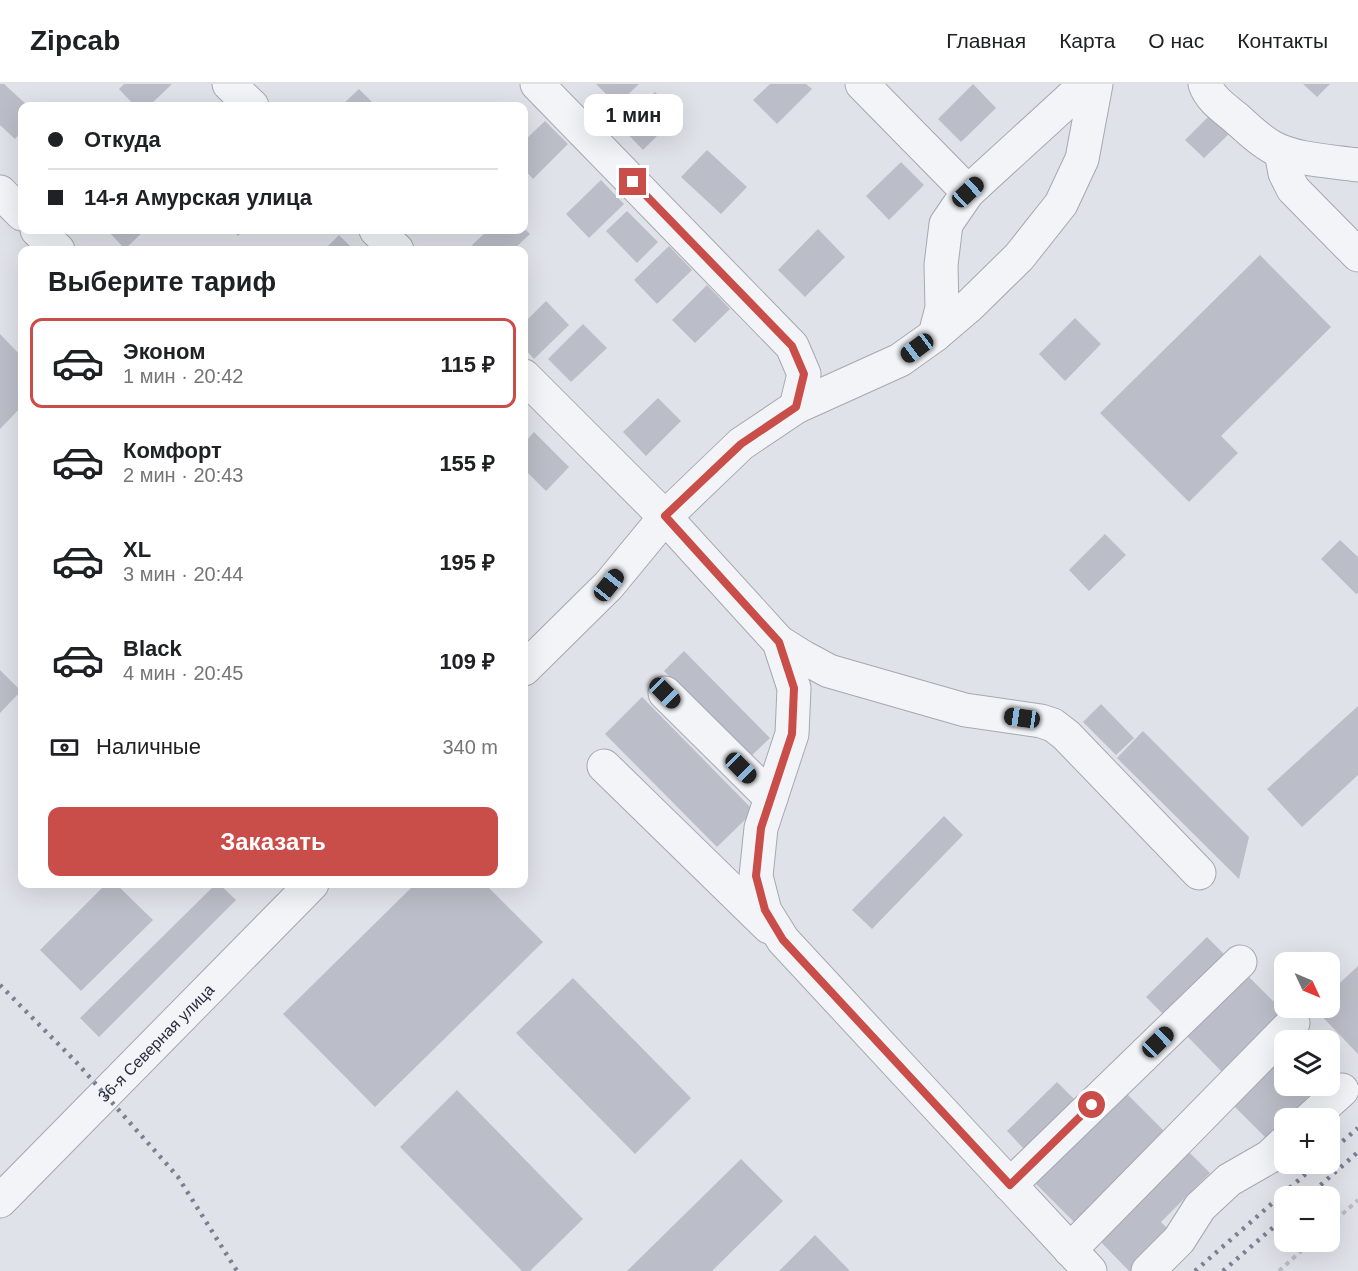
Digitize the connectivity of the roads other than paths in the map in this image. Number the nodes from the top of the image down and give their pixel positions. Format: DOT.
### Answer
graph roads {
  1 [pos="229,84"];
  2 [pos="537,84"];
  3 [pos="862,84"];
  4 [pos="1086,84"];
  5 [pos="1096,84"];
  6 [pos="1205,84"];
  7 [pos="248,102"];
  8 [pos="1281,152"];
  9 [pos="1358,165"];
  10 [pos="0,192"];
  11 [pos="968,192"];
  12 [pos="18,210"];
  13 [pos="41,234"];
  14 [pos="380,234"];
  15 [pos="54,246"];
  16 [pos="393,246"];
  17 [pos="1358,255"];
  18 [pos="935,335"];
  19 [pos="528,380"];
  20 [pos="796,407"];
  21 [pos="665,516"];
  22 [pos="779,642"];
  23 [pos="528,665"];
  24 [pos="665,693"];
  25 [pos="604,766"];
  26 [pos="766,813"];
  27 [pos="706,865"];
  28 [pos="1199,873"];
  29 [pos="308,888"];
  30 [pos="783,940"];
  31 [pos="1240,962"];
  32 [pos="1293,1023"];
  33 [pos="1342,1090"];
  34 [pos="1322,1108"];
  35 [pos="1274,1152"];
  36 [pos="1010,1185"];
  37 [pos="0,1201"];
  38 [pos="1080,1260"];
  39 [pos="1149,1271"];
  1 -- 7 [label="street"];
  2 -- 20 [label="street"];
  3 -- 11 [label="street"];
  4 -- 11 [label="street"];
  5 -- 18 [label="street"];
  6 -- 8 [label="street"];
  8 -- 9 [label="street"];
  8 -- 17 [label="street"];
  10 -- 12 [label="street"];
  11 -- 18 [label="street"];
  13 -- 15 [label="street"];
  14 -- 16 [label="street"];
  18 -- 20 [label="street"];
  19 -- 21 [label="street"];
  20 -- 21 [label="street"];
  21 -- 22 [label="street"];
  21 -- 23 [label="street"];
  22 -- 26 [label="street"];
  22 -- 28 [label="street"];
  24 -- 26 [label="street"];
  25 -- 27 [label="street"];
  26 -- 27 [label="street"];
  26 -- 30 [label="street"];
  27 -- 30 [label="street"];
  29 -- 37 [label="street, 36-я Северная улица"];
  30 -- 36 [label="street"];
  31 -- 36 [label="street"];
  32 -- 38 [label="street"];
  33 -- 34 [label="street"];
  35 -- 39 [label="street"];
  36 -- 38 [label="street"];
}
